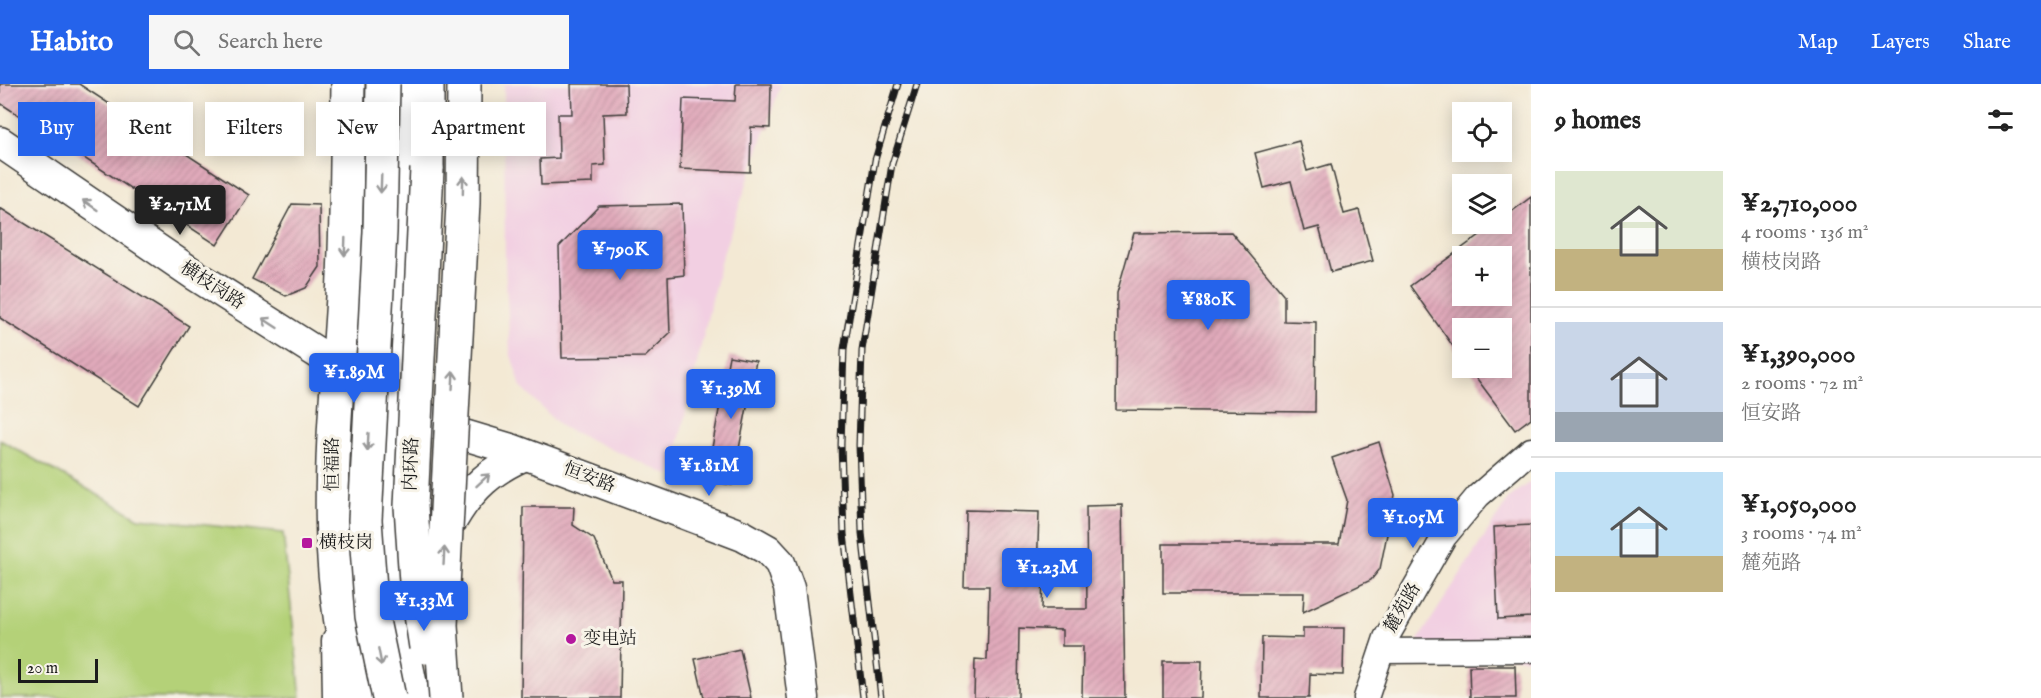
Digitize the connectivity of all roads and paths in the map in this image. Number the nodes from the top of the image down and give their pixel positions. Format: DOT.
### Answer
graph roads {
  1 [pos="348,84"];
  2 [pos="383,84"];
  3 [pos="411,84"];
  4 [pos="427,84"];
  5 [pos="464,84"];
  6 [pos="0,142"];
  7 [pos="338,366"];
  8 [pos="395,401"];
  9 [pos="1531,450"];
  10 [pos="525,454"];
  11 [pos="453,519"];
  12 [pos="336,590"];
  13 [pos="448,609"];
  14 [pos="396,614"];
  15 [pos="1531,650"];
  16 [pos="1382,651"];
  17 [pos="338,698"];
  18 [pos="359,698"];
  19 [pos="389,698"];
  20 [pos="413,698"];
  21 [pos="439,698"];
  22 [pos="446,698"];
  23 [pos="803,698"];
  24 [pos="1366,698"];
  1 -- 7 [label="main road, 恒福路, one-way"];
  2 -- 19 [label="main road, one-way, bridge"];
  3 -- 8 [label="main road"];
  4 -- 21 [label="main road, 内环路, bridge"];
  22 -- 5 [label="main road, one-way, bridge"];
  7 -- 6 [label="street, 横枝岗路, one-way"];
  7 -- 8 [label="street, 恒安路"];
  7 -- 12 [label="main road, 恒福路"];
  8 -- 10 [label="street, 恒安路"];
  8 -- 14 [label="main road"];
  9 -- 16 [label="street, 麓苑路"];
  11 -- 10 [label="street, one-way"];
  10 -- 23 [label="street, 恒安路"];
  12 -- 17 [label="street"];
  12 -- 18 [label="main road, 恒福路"];
  13 -- 14 [label="street"];
  14 -- 20 [label="main road"];
  15 -- 16 [label="street"];
  16 -- 24 [label="street, 麓苑路"];
}
